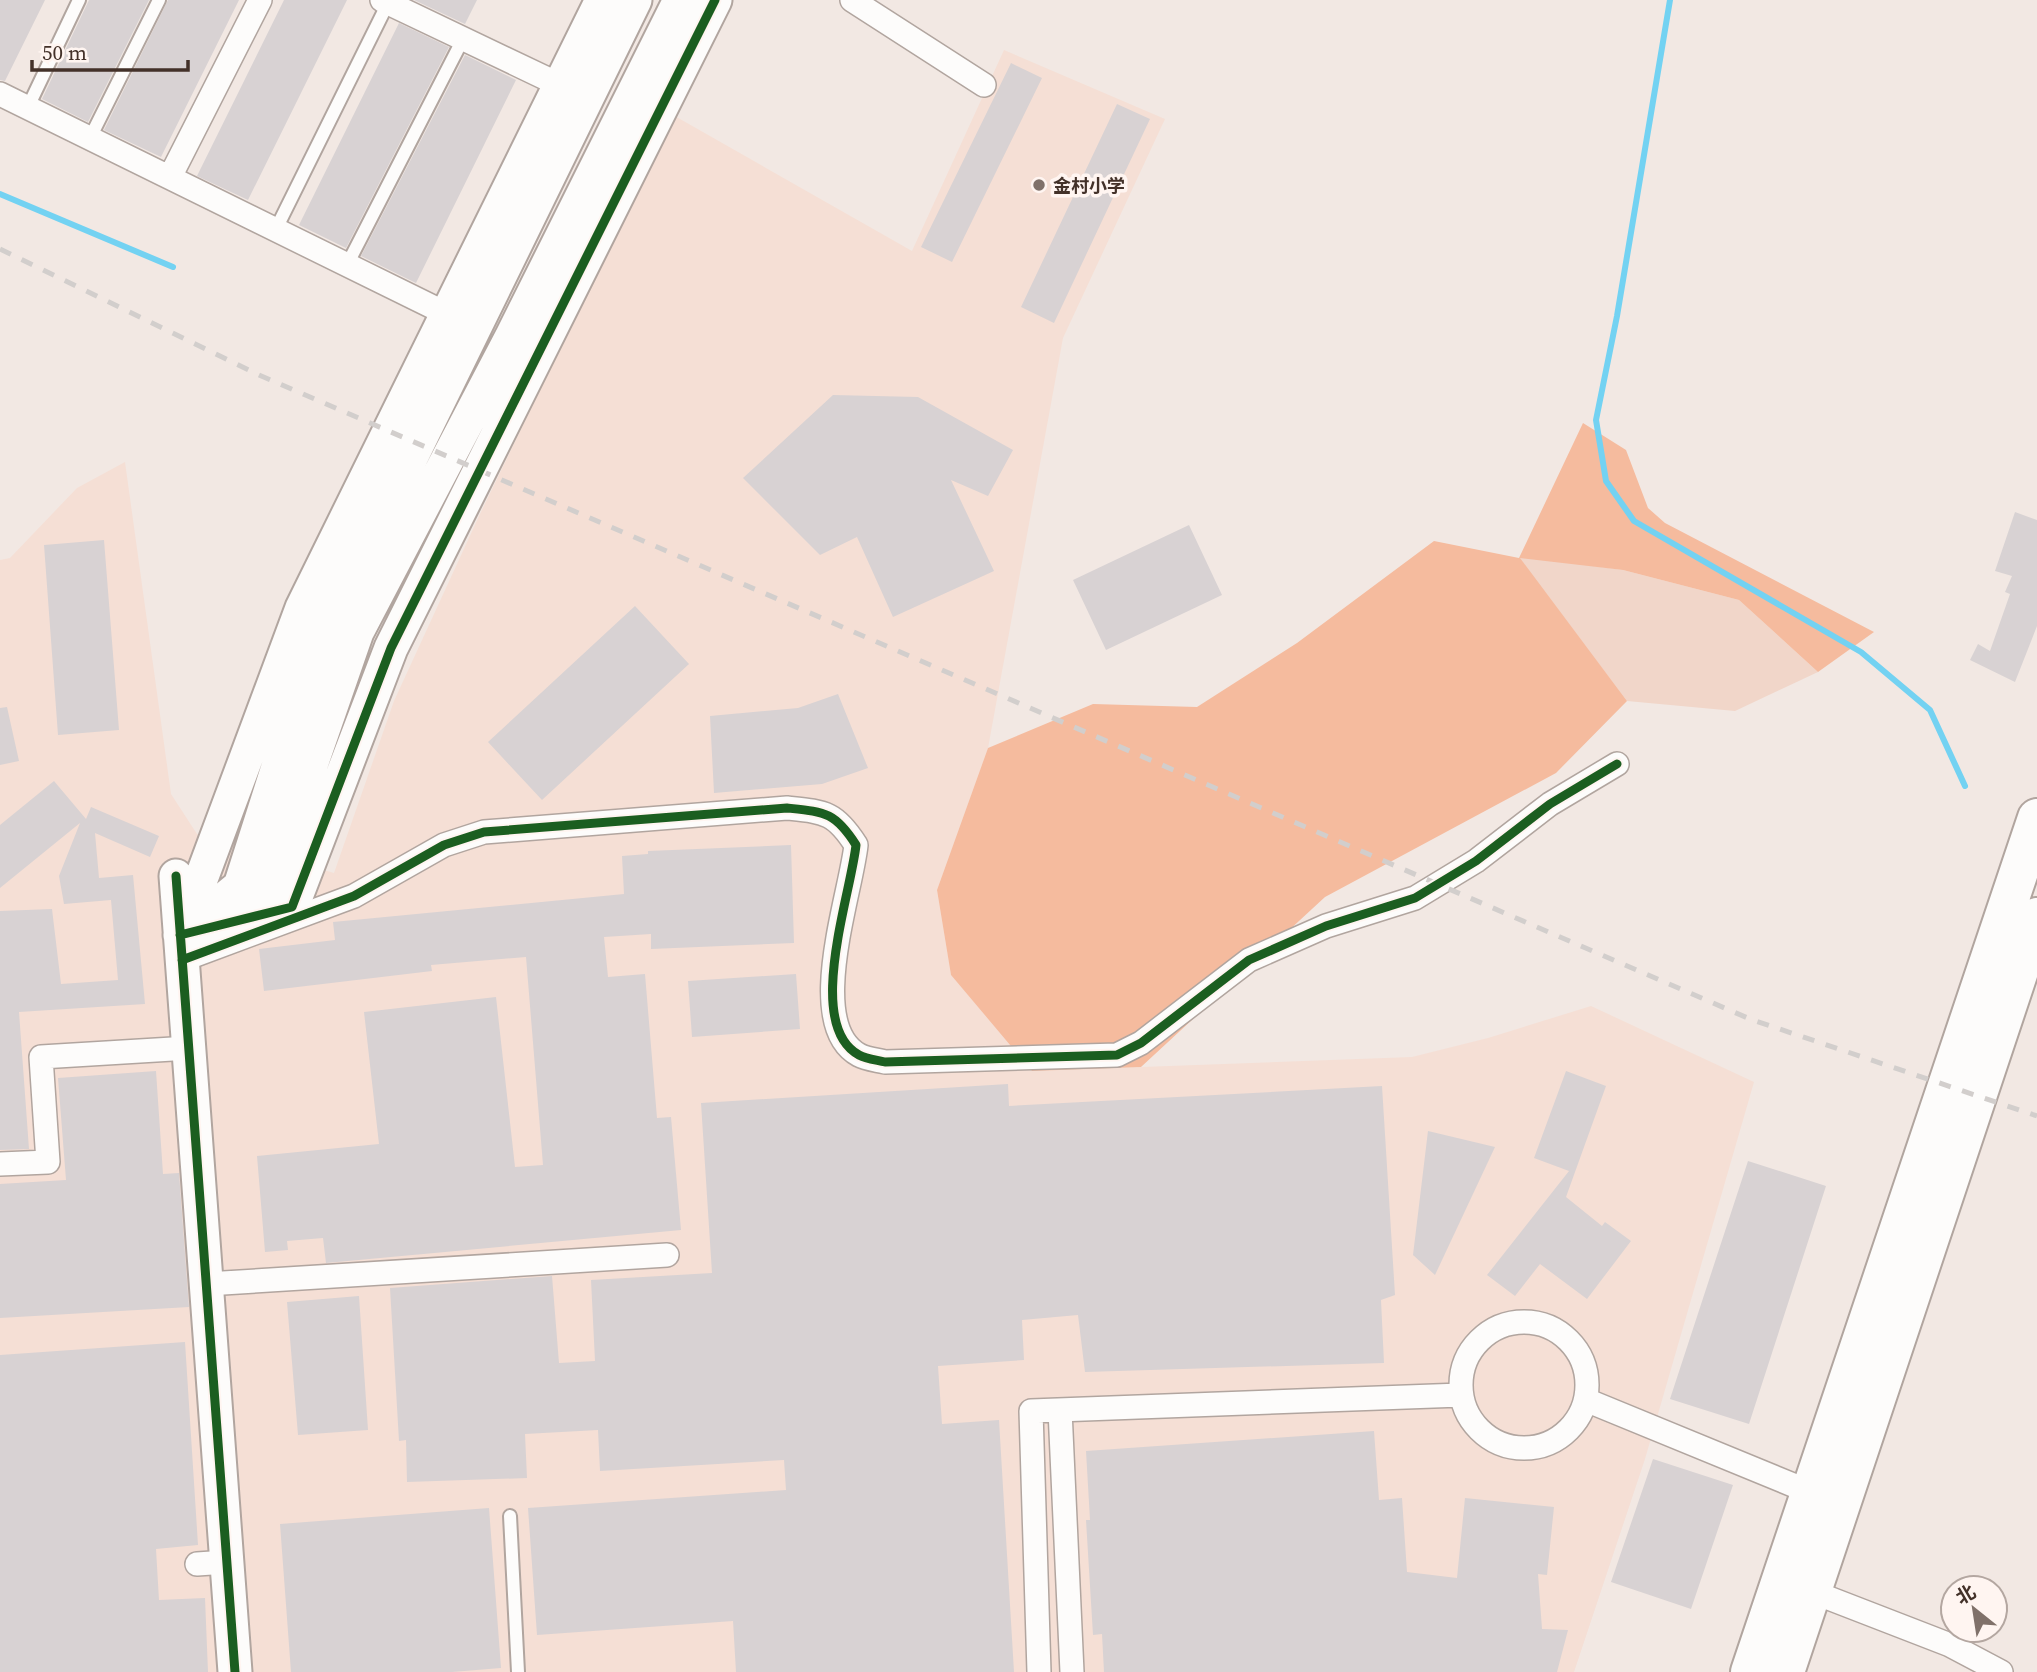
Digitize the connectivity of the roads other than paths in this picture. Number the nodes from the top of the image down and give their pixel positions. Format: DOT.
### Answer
graph roads {
  1 [pos="79,0"];
  2 [pos="159,0"];
  3 [pos="260,0"];
  4 [pos="602,0"];
  5 [pos="635,0"];
  6 [pos="680,0"];
  7 [pos="715,0"];
  8 [pos="852,0"];
  9 [pos="386,1"];
  10 [pos="463,39"];
  11 [pos="984,85"];
  12 [pos="560,86"];
  13 [pos="0,94"];
  14 [pos="28,107"];
  15 [pos="90,138"];
  16 [pos="170,177"];
  17 [pos="276,229"];
  18 [pos="347,265"];
  19 [pos="445,313"];
  20 [pos="1617,764"];
  21 [pos="2037,818"];
  22 [pos="176,876"];
  23 [pos="2037,916"];
  24 [pos="181,948"];
  25 [pos="189,1048"];
  26 [pos="0,1164"];
  27 [pos="667,1255"];
  28 [pos="206,1284"];
  29 [pos="1461,1395"];
  30 [pos="1586,1399"];
  31 [pos="1060,1410"];
  32 [pos="1810,1492"];
  33 [pos="510,1516"];
  34 [pos="1813,1592"];
  35 [pos="236,1672"];
  36 [pos="518,1672"];
  37 [pos="1039,1672"];
  38 [pos="1072,1672"];
  39 [pos="1750,1672"];
  40 [pos="1785,1672"];
  41 [pos="2001,1672"];
  1 -- 14 [label="lane"];
  2 -- 15 [label="lane"];
  3 -- 16 [label="street"];
  4 -- 12 [label="street"];
  5 -- 24 [label="street"];
  6 -- 24 [label="street"];
  7 -- 24 [label="street"];
  8 -- 11 [label="street"];
  9 -- 10 [label="street"];
  9 -- 17 [label="lane"];
  10 -- 12 [label="street"];
  10 -- 18 [label="lane"];
  12 -- 19 [label="street"];
  13 -- 14 [label="street"];
  14 -- 15 [label="street"];
  15 -- 16 [label="street"];
  16 -- 17 [label="street"];
  17 -- 18 [label="street"];
  18 -- 19 [label="street"];
  19 -- 24 [label="street"];
  20 -- 24 [label="street"];
  21 -- 32 [label="highway"];
  22 -- 24 [label="street"];
  23 -- 34 [label="highway"];
  24 -- 25 [label="street"];
  25 -- 26 [label="street"];
  25 -- 28 [label="street"];
  27 -- 28 [label="street"];
  28 -- 35 [label="street"];
  29 -- 30 [label="street"];
  29 -- 30 [label="street"];
  29 -- 31 [label="street"];
  30 -- 32 [label="street"];
  31 -- 37 [label="street"];
  31 -- 38 [label="street"];
  32 -- 39 [label="highway"];
  33 -- 36 [label="lane"];
  34 -- 40 [label="highway"];
  34 -- 41 [label="street"];
}
